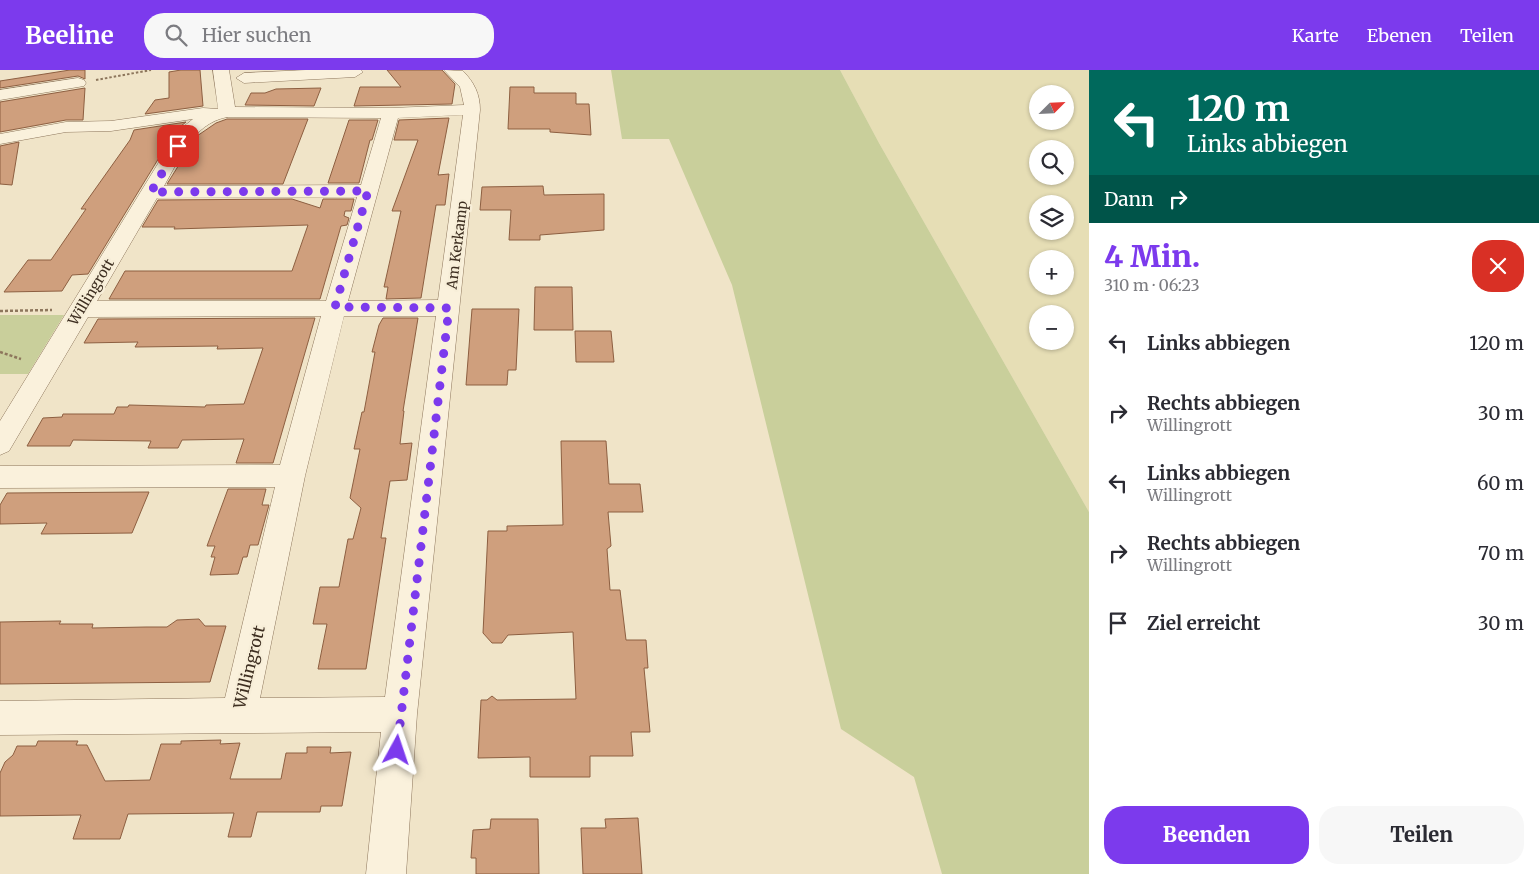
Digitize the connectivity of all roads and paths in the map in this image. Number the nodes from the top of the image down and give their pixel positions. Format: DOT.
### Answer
graph roads {
  1 [pos="151,70"];
  2 [pos="221,70"];
  3 [pos="452,70"];
  4 [pos="355,71"];
  5 [pos="244,78"];
  6 [pos="78,83"];
  7 [pos="0,95"];
  8 [pos="353,100"];
  9 [pos="472,110"];
  10 [pos="391,113"];
  11 [pos="219,114"];
  12 [pos="0,139"];
  13 [pos="368,191"];
  14 [pos="151,192"];
  15 [pos="335,307"];
  16 [pos="449,308"];
  17 [pos="82,309"];
  18 [pos="0,311"];
  19 [pos="0,444"];
  20 [pos="291,476"];
  21 [pos="0,477"];
  22 [pos="400,714"];
  23 [pos="240,715"];
  24 [pos="0,718"];
  25 [pos="386,874"];
  1 -- 6 [label="path"];
  2 -- 11 [label="street"];
  3 -- 9 [label="street, Am Kerkamp"];
  4 -- 5 [label="street"];
  4 -- 8 [label="street"];
  6 -- 7 [label="street"];
  8 -- 10 [label="street"];
  8 -- 11 [label="street"];
  9 -- 10 [label="street"];
  9 -- 16 [label="street, Am Kerkamp"];
  10 -- 13 [label="street, Willingrott"];
  11 -- 12 [label="street"];
  11 -- 14 [label="street, Willingrott"];
  13 -- 14 [label="street"];
  13 -- 15 [label="street, Willingrott"];
  14 -- 17 [label="street, Willingrott"];
  15 -- 16 [label="street"];
  15 -- 17 [label="street"];
  15 -- 20 [label="street, Willingrott"];
  16 -- 22 [label="street, Am Kerkamp"];
  17 -- 18 [label="path"];
  17 -- 19 [label="street, Willingrott"];
  20 -- 21 [label="street"];
  20 -- 23 [label="street, Willingrott"];
  22 -- 23 [label="street"];
  22 -- 25 [label="street, Am Kerkamp"];
  23 -- 24 [label="street, Willingrott"];
}
